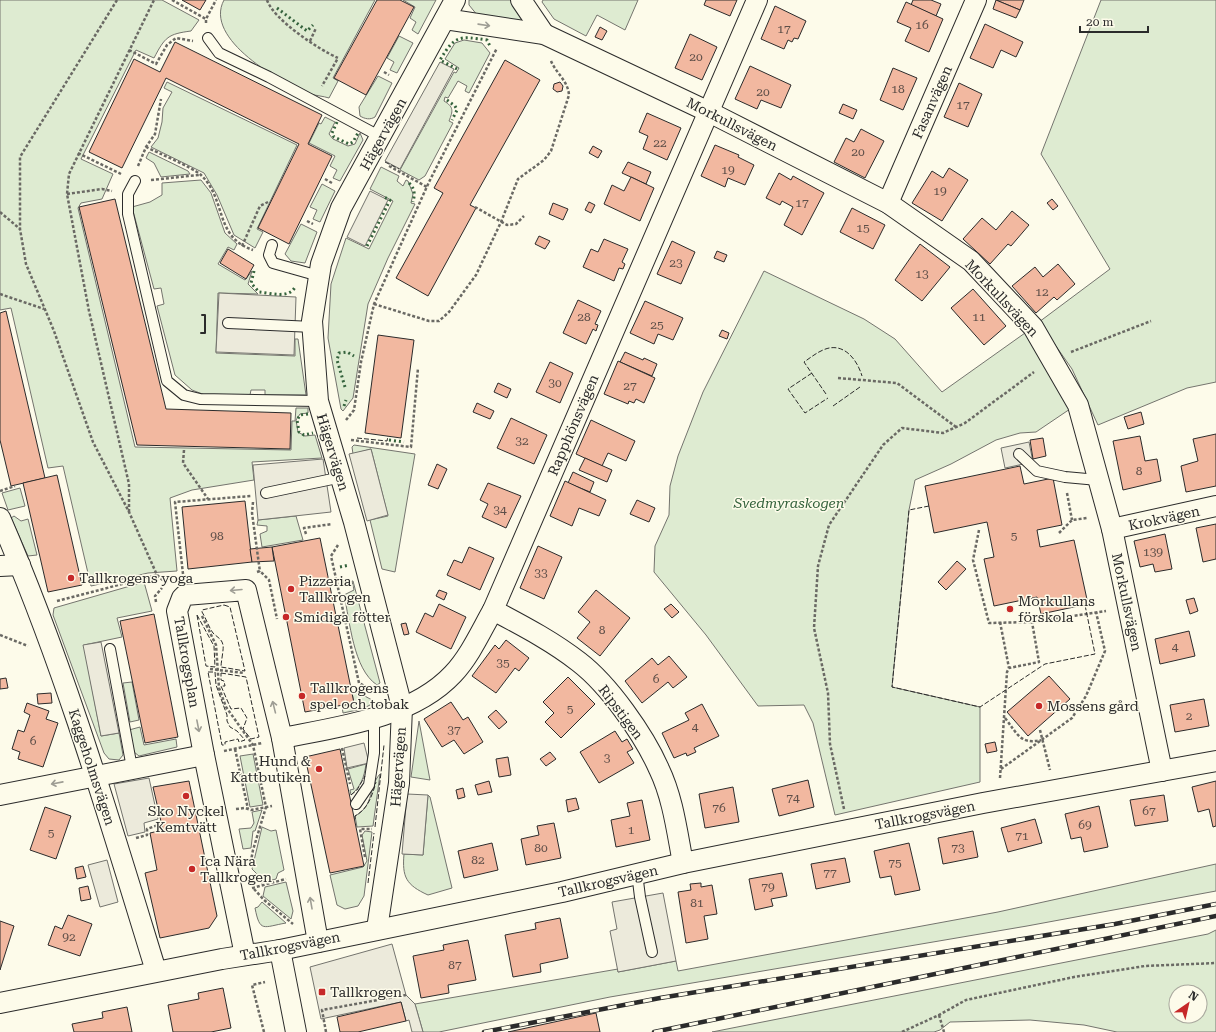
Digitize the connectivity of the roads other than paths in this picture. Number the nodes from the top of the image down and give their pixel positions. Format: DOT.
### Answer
graph roads {
  1 [pos="455,0"];
  2 [pos="757,0"];
  3 [pos="976,0"];
  4 [pos="528,3"];
  5 [pos="445,19"];
  6 [pos="544,34"];
  7 [pos="208,38"];
  8 [pos="709,112"];
  9 [pos="381,137"];
  10 [pos="135,181"];
  11 [pos="888,203"];
  12 [pos="272,244"];
  13 [pos="319,276"];
  14 [pos="228,323"];
  15 [pos="313,327"];
  16 [pos="318,401"];
  17 [pos="1019,454"];
  18 [pos="342,477"];
  19 [pos="1098,480"];
  20 [pos="266,493"];
  21 [pos="1216,506"];
  22 [pos="0,518"];
  23 [pos="1110,522"];
  24 [pos="20,565"];
  25 [pos="0,566"];
  26 [pos="493,610"];
  27 [pos="110,649"];
  28 [pos="402,707"];
  29 [pos="374,718"];
  30 [pos="282,738"];
  31 [pos="204,755"];
  32 [pos="1216,761"];
  33 [pos="132,768"];
  34 [pos="1162,771"];
  35 [pos="96,776"];
  36 [pos="0,795"];
  37 [pos="356,804"];
  38 [pos="683,863"];
  39 [pos="637,873"];
  40 [pos="377,929"];
  41 [pos="318,942"];
  42 [pos="280,950"];
  43 [pos="652,952"];
  44 [pos="245,955"];
  45 [pos="156,971"];
  46 [pos="0,1003"];
  47 [pos="296,1032"];
  1 -- 5 [label="street, Hägervägen"];
  2 -- 8 [label="street, Rapphönsvägen"];
  3 -- 11 [label="street, Fasanvägen"];
  4 -- 6 [label="street"];
  5 -- 6 [label="street, Morkullsvägen, one-way"];
  5 -- 9 [label="street, Hägervägen"];
  6 -- 8 [label="street, Morkullsvägen"];
  7 -- 9 [label="lane"];
  8 -- 11 [label="street, Morkullsvägen"];
  8 -- 26 [label="street, Rapphönsvägen"];
  9 -- 13 [label="street, Hägervägen"];
  10 -- 16 [label="lane"];
  11 -- 19 [label="street, Morkullsvägen"];
  12 -- 13 [label="lane"];
  13 -- 15 [label="street, Hägervägen"];
  14 -- 15 [label="lane"];
  15 -- 16 [label="street, Hägervägen"];
  16 -- 18 [label="street, Hägervägen"];
  17 -- 19 [label="lane"];
  18 -- 20 [label="lane"];
  18 -- 28 [label="street, Hägervägen"];
  19 -- 23 [label="street, Morkullsvägen"];
  21 -- 23 [label="street, Krokvägen"];
  22 -- 24 [label="street, Kaggeholmsvägen"];
  23 -- 34 [label="street, Morkullsvägen"];
  24 -- 25 [label="street"];
  24 -- 35 [label="street, Kaggeholmsvägen"];
  26 -- 28 [label="street, Rapphönsvägen"];
  26 -- 38 [label="street, Ripstigen"];
  27 -- 33 [label="lane"];
  28 -- 29 [label="street, Rapphönsvägen"];
  28 -- 40 [label="street, Hägervägen"];
  29 -- 30 [label="street, Rapphönsvägen"];
  29 -- 37 [label="lane"];
  30 -- 31 [label="street, Tallkrogsplan, one-way"];
  41 -- 30 [label="street, one-way"];
  31 -- 33 [label="street"];
  31 -- 44 [label="street, Tallkrogsplan"];
  32 -- 34 [label="street, Tallkrogsvägen"];
  33 -- 35 [label="street"];
  34 -- 38 [label="street, Tallkrogsvägen"];
  35 -- 36 [label="street, one-way"];
  35 -- 45 [label="street, Kaggeholmsvägen"];
  38 -- 39 [label="street, Tallkrogsvägen"];
  39 -- 40 [label="street, Tallkrogsvägen"];
  39 -- 43 [label="lane"];
  40 -- 41 [label="street, Tallkrogsvägen"];
  41 -- 42 [label="street, Tallkrogsvägen"];
  42 -- 44 [label="street, Tallkrogsvägen"];
  42 -- 47 [label="street"];
  44 -- 45 [label="street, Tallkrogsvägen"];
  45 -- 46 [label="street, Tallkrogsvägen"];
}
